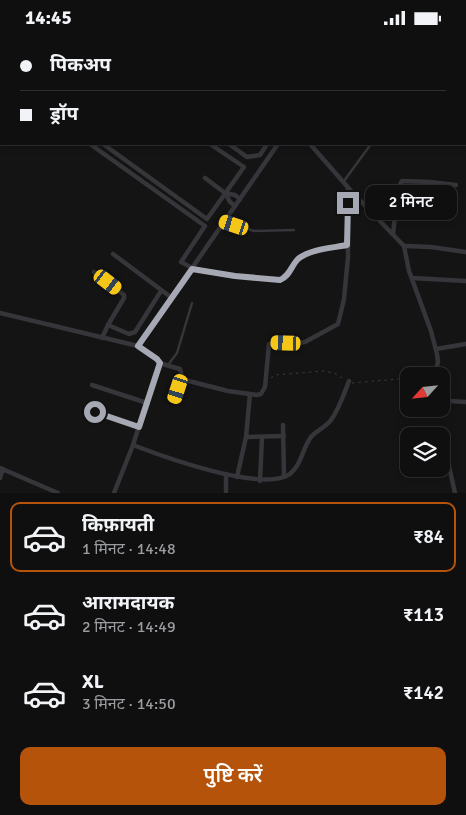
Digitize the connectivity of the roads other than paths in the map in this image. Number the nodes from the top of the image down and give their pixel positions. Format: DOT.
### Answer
graph roads {
  1 [pos="91,145"];
  2 [pos="104,145"];
  3 [pos="211,145"];
  4 [pos="230,145"];
  5 [pos="266,145"];
  6 [pos="277,145"];
  7 [pos="311,145"];
  8 [pos="370,145"];
  9 [pos="205,178"];
  10 [pos="343,183"];
  11 [pos="456,185"];
  12 [pos="348,188"];
  13 [pos="225,193"];
  14 [pos="240,199"];
  15 [pos="235,206"];
  16 [pos="224,221"];
  17 [pos="294,230"];
  18 [pos="394,234"];
  19 [pos="347,245"];
  20 [pos="404,246"];
  21 [pos="466,252"];
  22 [pos="113,254"];
  23 [pos="192,269"];
  24 [pos="94,271"];
  25 [pos="412,278"];
  26 [pos="466,281"];
  27 [pos="161,291"];
  28 [pos="172,298"];
  29 [pos="192,303"];
  30 [pos="0,313"];
  31 [pos="108,325"];
  32 [pos="102,338"];
  33 [pos="466,344"];
  34 [pos="138,346"];
  35 [pos="436,349"];
  36 [pos="160,363"];
  37 [pos="168,365"];
  38 [pos="437,367"];
  39 [pos="181,379"];
  40 [pos="349,381"];
  41 [pos="92,385"];
  42 [pos="250,394"];
  43 [pos="175,399"];
  44 [pos="450,401"];
  45 [pos="466,401"];
  46 [pos="147,403"];
  47 [pos="95,412"];
  48 [pos="283,425"];
  49 [pos="139,427"];
  50 [pos="284,436"];
  51 [pos="246,437"];
  52 [pos="262,437"];
  53 [pos="133,445"];
  54 [pos="1,469"];
  55 [pos="450,473"];
  56 [pos="226,474"];
  57 [pos="237,477"];
  58 [pos="284,477"];
  59 [pos="0,478"];
  60 [pos="260,481"];
  61 [pos="58,493"];
  62 [pos="114,493"];
  63 [pos="226,493"];
  64 [pos="454,493"];
  1 -- 23 [label="street"];
  2 -- 13 [label="street"];
  3 -- 13 [label="street"];
  4 -- 5 [label="street"];
  6 -- 14 [label="street"];
  7 -- 10 [label="street"];
  8 -- 10 [label="lane"];
  9 -- 13 [label="street"];
  10 -- 12 [label="street"];
  11 -- 18 [label="street"];
  12 -- 18 [label="street"];
  12 -- 19 [label="street"];
  13 -- 14 [label="street"];
  13 -- 15 [label="street"];
  14 -- 15 [label="street"];
  15 -- 16 [label="street"];
  16 -- 17 [label="lane"];
  16 -- 23 [label="street"];
  18 -- 20 [label="street"];
  19 -- 23 [label="street"];
  19 -- 42 [label="street"];
  20 -- 21 [label="street"];
  20 -- 25 [label="street"];
  22 -- 27 [label="street"];
  23 -- 28 [label="street"];
  24 -- 31 [label="street"];
  25 -- 26 [label="street"];
  25 -- 35 [label="street"];
  27 -- 28 [label="street"];
  27 -- 31 [label="street"];
  28 -- 34 [label="street"];
  29 -- 37 [label="lane"];
  30 -- 32 [label="street"];
  31 -- 32 [label="street"];
  32 -- 34 [label="street"];
  33 -- 35 [label="street"];
  34 -- 36 [label="street"];
  35 -- 38 [label="street"];
  36 -- 37 [label="street"];
  36 -- 46 [label="street"];
  37 -- 39 [label="street"];
  39 -- 42 [label="street"];
  39 -- 43 [label="street"];
  40 -- 58 [label="street"];
  41 -- 46 [label="street"];
  42 -- 51 [label="street"];
  44 -- 45 [label="street"];
  46 -- 49 [label="street"];
  47 -- 49 [label="street"];
  48 -- 50 [label="street"];
  49 -- 53 [label="street"];
  50 -- 52 [label="street"];
  50 -- 58 [label="street"];
  51 -- 52 [label="street"];
  51 -- 57 [label="street"];
  52 -- 60 [label="street"];
  53 -- 56 [label="street"];
  53 -- 62 [label="street"];
  54 -- 59 [label="street"];
  54 -- 61 [label="street"];
  55 -- 64 [label="street"];
  56 -- 57 [label="street"];
  56 -- 63 [label="street"];
  57 -- 60 [label="street"];
  58 -- 60 [label="street"];
}
